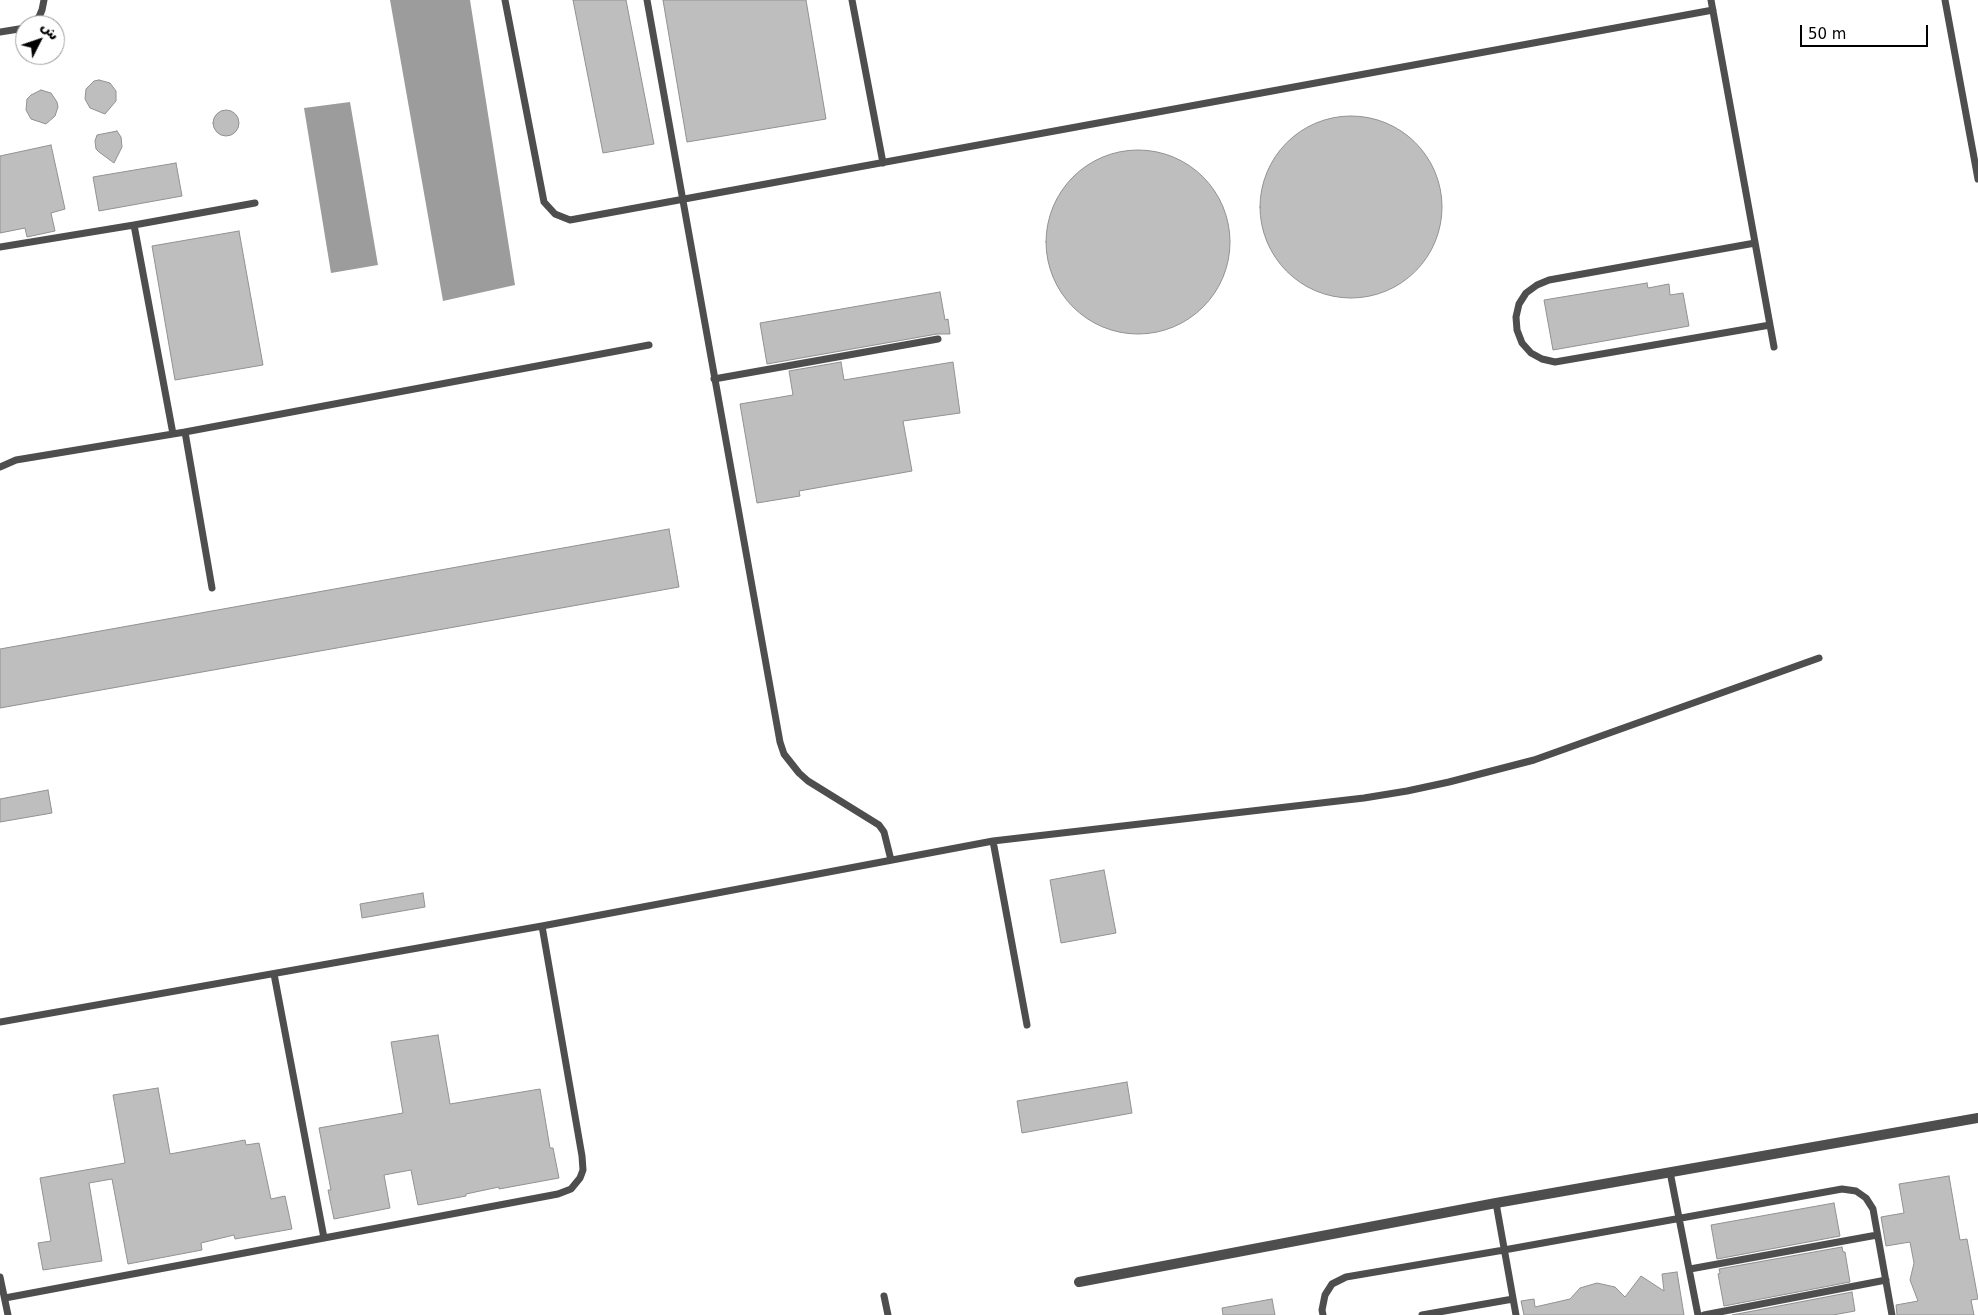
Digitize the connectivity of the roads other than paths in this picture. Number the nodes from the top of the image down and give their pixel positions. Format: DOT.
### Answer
graph roads {
  1 [pos="44,0"];
  2 [pos="505,0"];
  3 [pos="647,0"];
  4 [pos="852,0"];
  5 [pos="1712,0"];
  6 [pos="1945,0"];
  7 [pos="1713,10"];
  8 [pos="40,15"];
  9 [pos="15,30"];
  10 [pos="0,32"];
  11 [pos="883,163"];
  12 [pos="1978,179"];
  13 [pos="683,200"];
  14 [pos="255,202"];
  15 [pos="134,225"];
  16 [pos="1755,243"];
  17 [pos="0,247"];
  18 [pos="1770,325"];
  19 [pos="938,338"];
  20 [pos="649,345"];
  21 [pos="1774,347"];
  22 [pos="714,379"];
  23 [pos="185,432"];
  24 [pos="173,434"];
  25 [pos="0,467"];
  26 [pos="212,588"];
  27 [pos="1819,658"];
  28 [pos="993,841"];
  29 [pos="891,860"];
  30 [pos="542,926"];
  31 [pos="274,974"];
  32 [pos="0,1022"];
  33 [pos="1027,1025"];
  34 [pos="1978,1118"];
  35 [pos="1670,1172"];
  36 [pos="1496,1203"];
  37 [pos="1680,1219"];
  38 [pos="1877,1235"];
  39 [pos="324,1238"];
  40 [pos="1504,1250"];
  41 [pos="1690,1269"];
  42 [pos="0,1277"];
  43 [pos="1886,1280"];
  44 [pos="1079,1282"];
  45 [pos="884,1296"];
  46 [pos="4,1298"];
  47 [pos="1513,1299"];
  48 [pos="8,1315"];
  49 [pos="888,1315"];
  50 [pos="1323,1315"];
  51 [pos="1422,1315"];
  52 [pos="1516,1315"];
  53 [pos="1698,1315"];
  54 [pos="1704,1315"];
  55 [pos="1892,1315"];
  1 -- 8 [label="lane"];
  2 -- 13 [label="lane"];
  3 -- 13 [label="lane"];
  4 -- 11 [label="lane"];
  5 -- 7 [label="lane"];
  6 -- 12 [label="lane"];
  7 -- 11 [label="lane"];
  7 -- 16 [label="lane"];
  9 -- 10 [label="lane"];
  11 -- 13 [label="lane"];
  13 -- 22 [label="lane"];
  14 -- 15 [label="lane"];
  15 -- 17 [label="lane"];
  15 -- 24 [label="lane"];
  16 -- 18 [label="lane"];
  16 -- 18 [label="lane"];
  18 -- 21 [label="lane"];
  19 -- 22 [label="lane"];
  20 -- 23 [label="lane"];
  22 -- 29 [label="lane"];
  23 -- 24 [label="lane"];
  23 -- 26 [label="lane"];
  24 -- 25 [label="lane"];
  27 -- 28 [label="lane"];
  28 -- 29 [label="lane"];
  28 -- 33 [label="lane"];
  29 -- 30 [label="lane"];
  30 -- 31 [label="lane"];
  30 -- 39 [label="lane"];
  31 -- 32 [label="lane"];
  31 -- 39 [label="lane"];
  34 -- 35 [label="street"];
  35 -- 36 [label="street"];
  35 -- 37 [label="lane"];
  36 -- 40 [label="lane"];
  36 -- 44 [label="street"];
  37 -- 38 [label="lane"];
  37 -- 40 [label="lane"];
  37 -- 41 [label="lane"];
  38 -- 41 [label="lane"];
  38 -- 43 [label="lane"];
  39 -- 46 [label="lane"];
  40 -- 47 [label="lane"];
  40 -- 50 [label="lane"];
  41 -- 53 [label="lane"];
  42 -- 46 [label="lane"];
  43 -- 54 [label="lane"];
  43 -- 55 [label="lane"];
  45 -- 49 [label="lane"];
  46 -- 48 [label="lane"];
  47 -- 51 [label="lane"];
  47 -- 52 [label="lane"];
}
